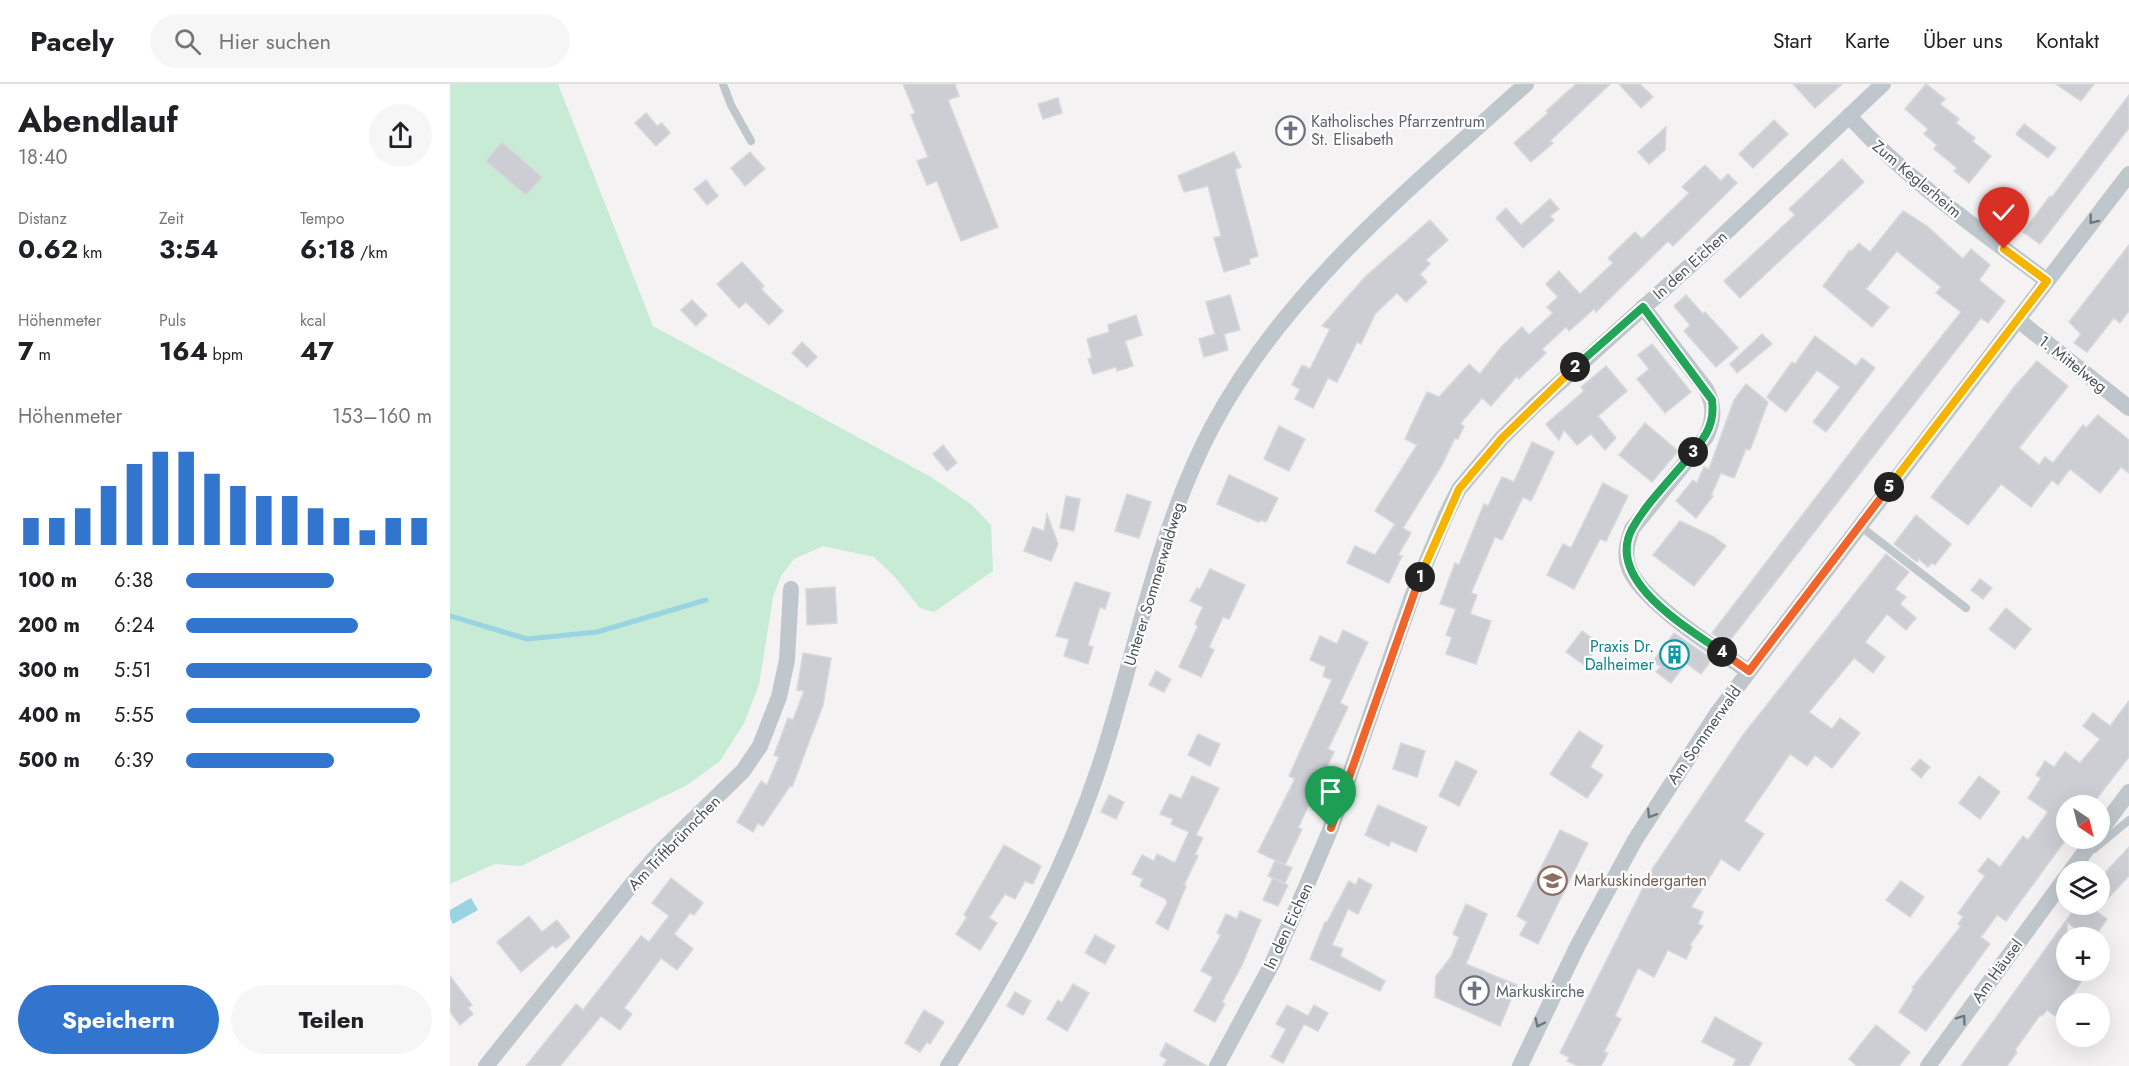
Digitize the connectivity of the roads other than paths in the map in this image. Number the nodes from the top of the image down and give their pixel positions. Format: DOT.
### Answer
graph roads {
  1 [pos="723,84"];
  2 [pos="1883,84"];
  3 [pos="1518,86"];
  4 [pos="1849,116"];
  5 [pos="751,141"];
  6 [pos="2129,174"];
  7 [pos="2047,281"];
  8 [pos="1643,307"];
  9 [pos="2018,320"];
  10 [pos="2129,408"];
  11 [pos="1860,525"];
  12 [pos="791,589"];
  13 [pos="1966,608"];
  14 [pos="1749,671"];
  15 [pos="2129,792"];
  16 [pos="2110,818"];
  17 [pos="2129,820"];
  18 [pos="2082,861"];
  19 [pos="2056,891"];
  20 [pos="486,1066"];
  21 [pos="948,1066"];
  22 [pos="1217,1066"];
  23 [pos="1520,1066"];
  24 [pos="1928,1066"];
  1 -- 5 [label="lane"];
  2 -- 4 [label="street, In den Eichen"];
  3 -- 21 [label="street, Unterer Sommerwaldweg"];
  4 -- 7 [label="street, Zum Keglerheim"];
  4 -- 8 [label="street, In den Eichen"];
  6 -- 7 [label="street, Am Sommerwald, one-way"];
  7 -- 9 [label="street, Am Sommerwald"];
  8 -- 14 [label="street"];
  8 -- 22 [label="street, In den Eichen"];
  9 -- 10 [label="street, 1. Mittelweg"];
  9 -- 11 [label="street, Am Sommerwald"];
  11 -- 13 [label="lane"];
  11 -- 14 [label="street, Am Sommerwald"];
  12 -- 20 [label="street, Am Triftbrünnchen"];
  14 -- 23 [label="street, Am Sommerwald, one-way"];
  15 -- 16 [label="street"];
  17 -- 18 [label="lane, Am Häusel"];
  24 -- 19 [label="street, Am Häusel, one-way"];
}
